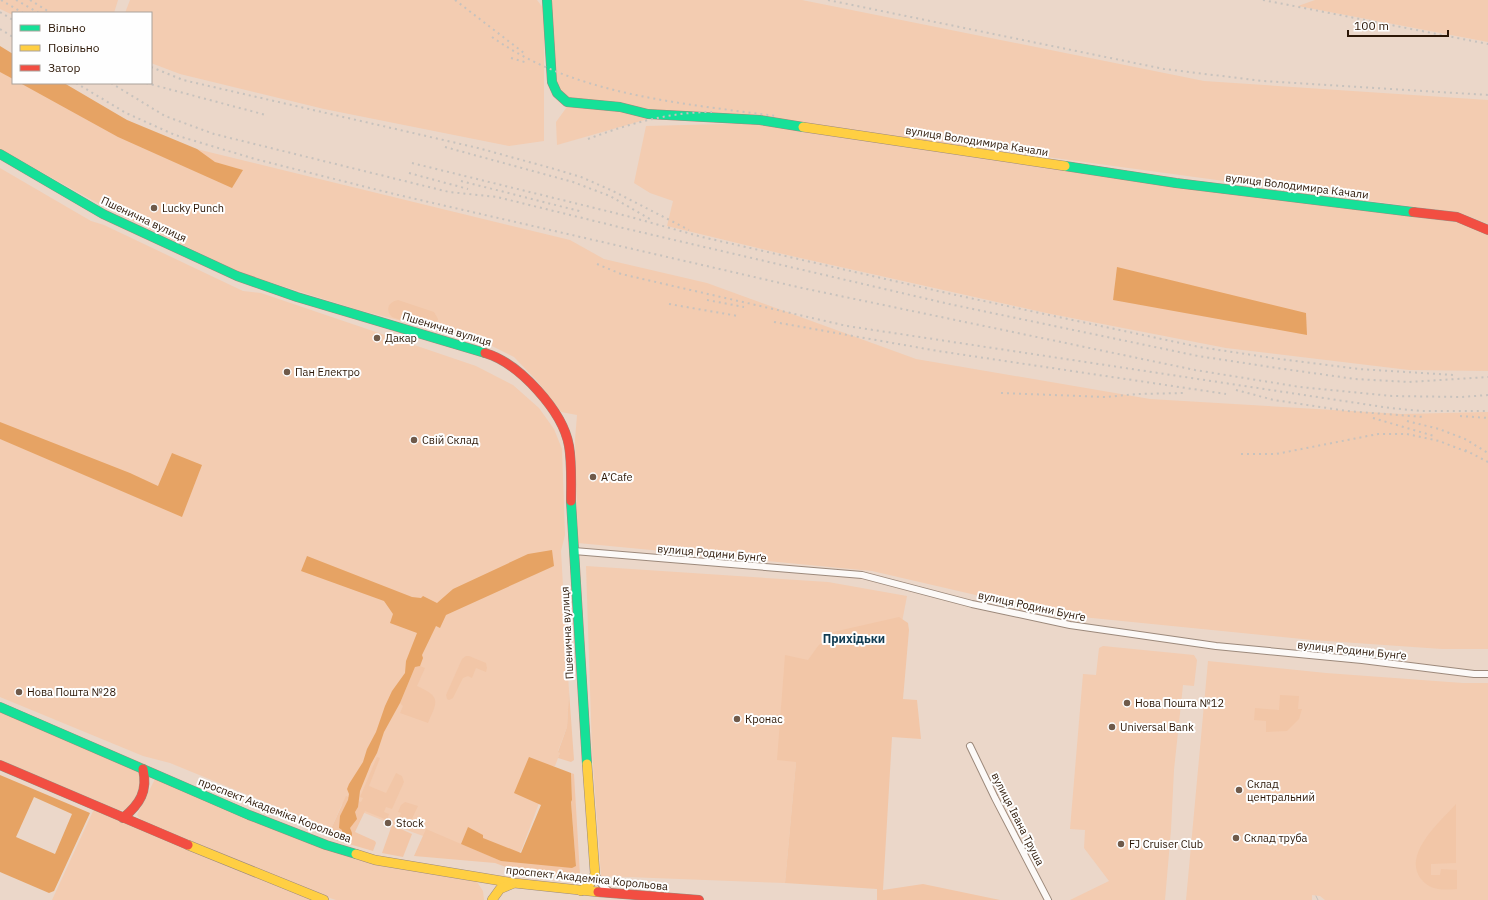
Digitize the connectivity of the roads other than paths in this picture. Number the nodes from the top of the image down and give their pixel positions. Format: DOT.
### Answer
graph roads {
  1 [pos="547,0"];
  2 [pos="0,154"];
  3 [pos="1488,230"];
  4 [pos="574,551"];
  5 [pos="1488,674"];
  6 [pos="0,707"];
  7 [pos="970,746"];
  8 [pos="0,765"];
  9 [pos="143,769"];
  10 [pos="123,818"];
  11 [pos="595,874"];
  12 [pos="514,883"];
  13 [pos="582,891"];
  14 [pos="614,894"];
  15 [pos="324,900"];
  16 [pos="492,900"];
  17 [pos="699,900"];
  18 [pos="1048,900"];
  1 -- 3 [label="street, вулиця Володимира Качали"];
  2 -- 4 [label="street, Пшенична вулиця"];
  4 -- 5 [label="street, вулиця Родини Бунґе"];
  4 -- 11 [label="street, Пшенична вулиця"];
  6 -- 9 [label="street, проспект Академіка Корольова"];
  7 -- 18 [label="street, вулиця Івана Труша"];
  8 -- 10 [label="street"];
  9 -- 10 [label="street"];
  9 -- 12 [label="street, проспект Академіка Корольова"];
  10 -- 15 [label="street"];
  11 -- 13 [label="street"];
  11 -- 14 [label="street"];
  12 -- 13 [label="street, проспект Академіка Корольова"];
  12 -- 16 [label="street"];
  13 -- 14 [label="street, проспект Академіка Корольова"];
  14 -- 17 [label="street, проспект Академіка Корольова"];
}
